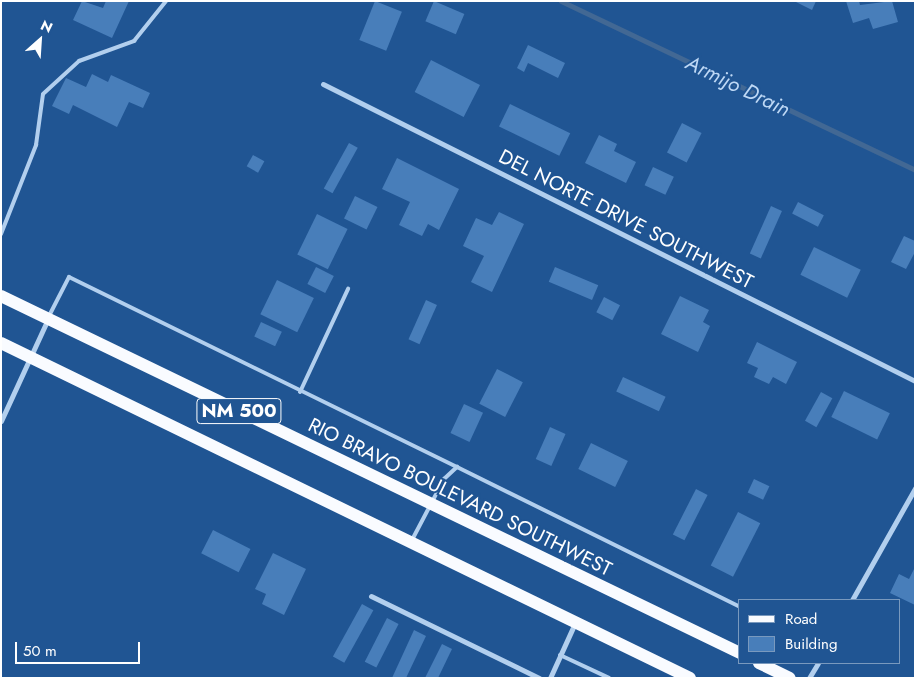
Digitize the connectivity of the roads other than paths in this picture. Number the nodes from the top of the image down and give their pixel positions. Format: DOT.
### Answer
graph roads {
  1 [pos="166,1"];
  2 [pos="323,84"];
  3 [pos="1,234"];
  4 [pos="348,289"];
  5 [pos="1,296"];
  6 [pos="48,318"];
  7 [pos="1,343"];
  8 [pos="29,357"];
  9 [pos="915,382"];
  10 [pos="300,392"];
  11 [pos="1,421"];
  12 [pos="457,467"];
  13 [pos="915,488"];
  14 [pos="912,497"];
  15 [pos="430,504"];
  16 [pos="411,542"];
  17 [pos="371,596"];
  18 [pos="853,599"];
  19 [pos="738,606"];
  20 [pos="575,622"];
  21 [pos="738,653"];
  22 [pos="560,655"];
  23 [pos="761,664"];
  24 [pos="817,664"];
  25 [pos="540,678"];
  26 [pos="550,678"];
  27 [pos="609,678"];
  28 [pos="690,678"];
  29 [pos="790,678"];
  30 [pos="809,678"];
  1 -- 3 [label="lane"];
  2 -- 9 [label="street, DEL NORTE DRIVE SOUTHWEST"];
  4 -- 10 [label="lane"];
  5 -- 6 [label="main road, RIO BRAVO BOULEVARD SOUTHWEST / NM 500"];
  6 -- 8 [label="street"];
  6 -- 10 [label="lane"];
  6 -- 15 [label="main road, RIO BRAVO BOULEVARD SOUTHWEST / NM 500"];
  7 -- 8 [label="main road, NM 500"];
  8 -- 11 [label="street"];
  8 -- 16 [label="main road, NM 500"];
  10 -- 12 [label="lane"];
  12 -- 15 [label="lane"];
  12 -- 19 [label="lane"];
  13 -- 14 [label="street"];
  14 -- 18 [label="street"];
  15 -- 16 [label="lane"];
  15 -- 21 [label="main road, RIO BRAVO BOULEVARD SOUTHWEST / NM 500"];
  16 -- 20 [label="main road, NM 500"];
  17 -- 25 [label="street"];
  20 -- 22 [label="street"];
  20 -- 28 [label="main road, NM 500"];
  22 -- 26 [label="street"];
  22 -- 27 [label="lane"];
  23 -- 29 [label="main road"];
  24 -- 30 [label="street"];
}
